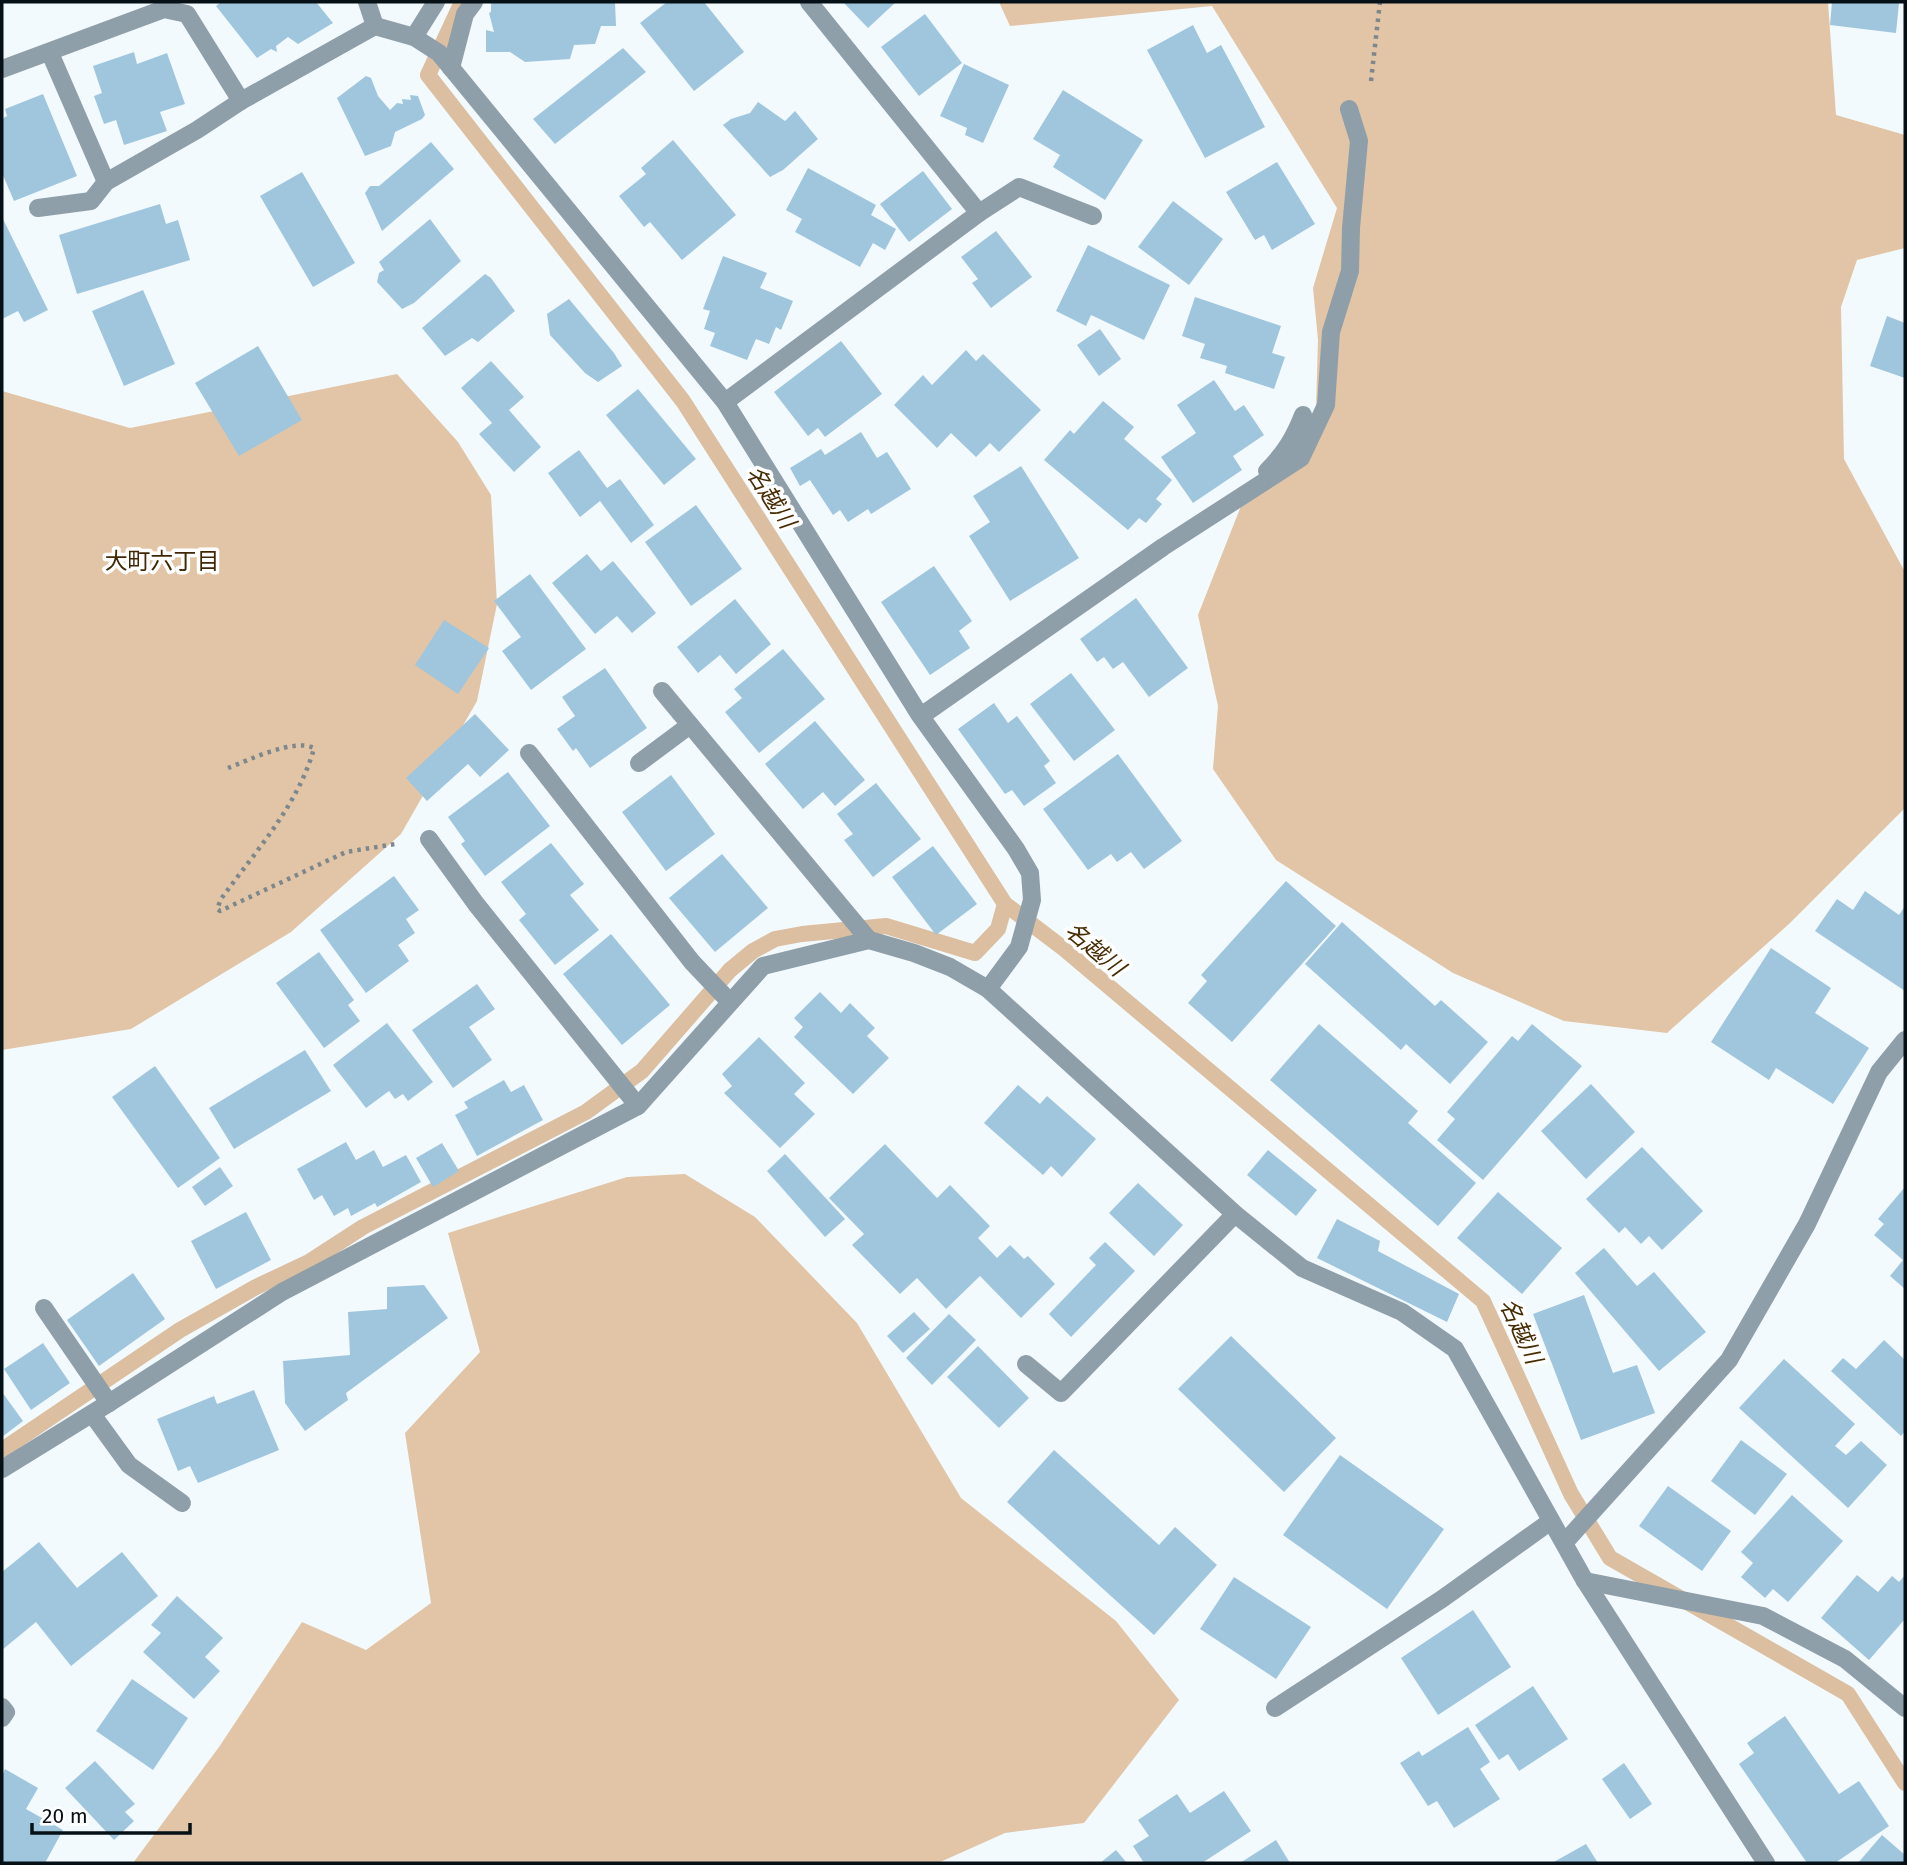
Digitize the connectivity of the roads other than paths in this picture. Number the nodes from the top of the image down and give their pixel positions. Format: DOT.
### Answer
graph roads {
  1 [pos="366,2"];
  2 [pos="436,2"];
  3 [pos="474,2"];
  4 [pos="809,2"];
  5 [pos="375,26"];
  6 [pos="414,37"];
  7 [pos="50,52"];
  8 [pos="452,68"];
  9 [pos="2,69"];
  10 [pos="241,101"];
  11 [pos="1349,109"];
  12 [pos="106,182"];
  13 [pos="38,208"];
  14 [pos="979,213"];
  15 [pos="1093,216"];
  16 [pos="725,402"];
  17 [pos="1303,415"];
  18 [pos="1250,492"];
  19 [pos="662,691"];
  20 [pos="921,716"];
  21 [pos="690,725"];
  22 [pos="529,753"];
  23 [pos="639,763"];
  24 [pos="429,839"];
  25 [pos="869,940"];
  26 [pos="988,989"];
  27 [pos="730,1002"];
  28 [pos="1905,1040"];
  29 [pos="638,1105"];
  30 [pos="1235,1214"];
  31 [pos="44,1308"];
  32 [pos="1026,1364"];
  33 [pos="109,1403"];
  34 [pos="92,1414"];
  35 [pos="2,1469"];
  36 [pos="182,1503"];
  37 [pos="1551,1521"];
  38 [pos="1565,1542"];
  39 [pos="1585,1581"];
  40 [pos="2,1707"];
  41 [pos="1275,1708"];
  42 [pos="1905,1708"];
  43 [pos="2,1718"];
  44 [pos="1766,1863"];
  1 -- 5 [label="street"];
  2 -- 6 [label="street"];
  3 -- 8 [label="street"];
  4 -- 14 [label="street"];
  5 -- 6 [label="street"];
  5 -- 10 [label="street"];
  6 -- 8 [label="street"];
  7 -- 9 [label="street"];
  7 -- 10 [label="street"];
  7 -- 12 [label="street"];
  8 -- 16 [label="street"];
  10 -- 12 [label="street"];
  11 -- 18 [label="street"];
  12 -- 13 [label="street"];
  14 -- 15 [label="street"];
  14 -- 16 [label="street"];
  16 -- 20 [label="street"];
  17 -- 18 [label="street"];
  18 -- 20 [label="street"];
  19 -- 21 [label="street"];
  20 -- 26 [label="street"];
  21 -- 23 [label="street"];
  21 -- 25 [label="street"];
  22 -- 27 [label="street"];
  24 -- 29 [label="street"];
  25 -- 26 [label="street"];
  25 -- 27 [label="street"];
  26 -- 30 [label="street"];
  27 -- 29 [label="street"];
  28 -- 38 [label="street"];
  29 -- 33 [label="street"];
  30 -- 32 [label="street"];
  30 -- 37 [label="street"];
  31 -- 33 [label="street"];
  33 -- 34 [label="street"];
  34 -- 35 [label="street"];
  34 -- 36 [label="street"];
  37 -- 38 [label="street"];
  37 -- 41 [label="street"];
  38 -- 39 [label="street"];
  39 -- 42 [label="street"];
  39 -- 44 [label="street"];
  40 -- 43 [label="street"];
}
